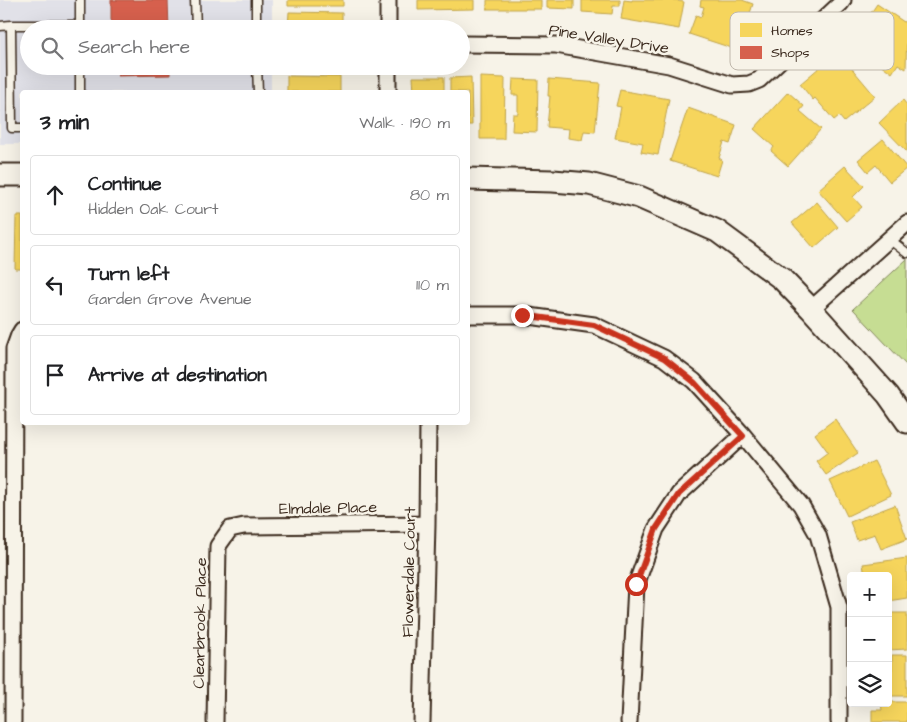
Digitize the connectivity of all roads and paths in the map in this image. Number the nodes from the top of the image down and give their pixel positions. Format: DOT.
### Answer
graph roads {
  1 [pos="80,0"];
  2 [pos="195,0"];
  3 [pos="256,0"];
  4 [pos="388,0"];
  5 [pos="843,0"];
  6 [pos="831,12"];
  7 [pos="80,20"];
  8 [pos="196,20"];
  9 [pos="256,20"];
  10 [pos="388,20"];
  11 [pos="11,25"];
  12 [pos="20,25"];
  13 [pos="0,26"];
  14 [pos="470,44"];
  15 [pos="770,70"];
  16 [pos="80,75"];
  17 [pos="257,75"];
  18 [pos="388,75"];
  19 [pos="80,90"];
  20 [pos="258,90"];
  21 [pos="388,90"];
  22 [pos="20,128"];
  23 [pos="0,175"];
  24 [pos="20,175"];
  25 [pos="470,179"];
  26 [pos="907,223"];
  27 [pos="890,239"];
  28 [pos="907,253"];
  29 [pos="811,309"];
  30 [pos="470,315"];
  31 [pos="20,333"];
  32 [pos="907,422"];
  33 [pos="428,425"];
  34 [pos="743,436"];
  35 [pos="428,524"];
  36 [pos="230,529"];
  37 [pos="12,722"];
  38 [pos="215,722"];
  39 [pos="422,722"];
  40 [pos="629,722"];
  41 [pos="839,722"];
  1 -- 7 [label="lane"];
  2 -- 8 [label="lane"];
  3 -- 9 [label="lane"];
  4 -- 10 [label="street"];
  5 -- 6 [label="street, Pine Valley Drive"];
  11 -- 12 [label="lane"];
  11 -- 13 [label="lane"];
  11 -- 22 [label="lane"];
  14 -- 15 [label="street, Pine Valley Drive"];
  16 -- 19 [label="lane"];
  17 -- 20 [label="lane"];
  18 -- 21 [label="street"];
  23 -- 24 [label="street"];
  25 -- 29 [label="street"];
  26 -- 27 [label="street"];
  27 -- 28 [label="lane"];
  27 -- 29 [label="street"];
  29 -- 32 [label="street"];
  30 -- 34 [label="street"];
  31 -- 37 [label="street"];
  33 -- 35 [label="street, Flowerdale Court"];
  34 -- 40 [label="street"];
  34 -- 41 [label="street"];
  35 -- 36 [label="street, Elmdale Place"];
  35 -- 39 [label="street, Flowerdale Court"];
  36 -- 38 [label="street, Clearbrook Place"];
}
